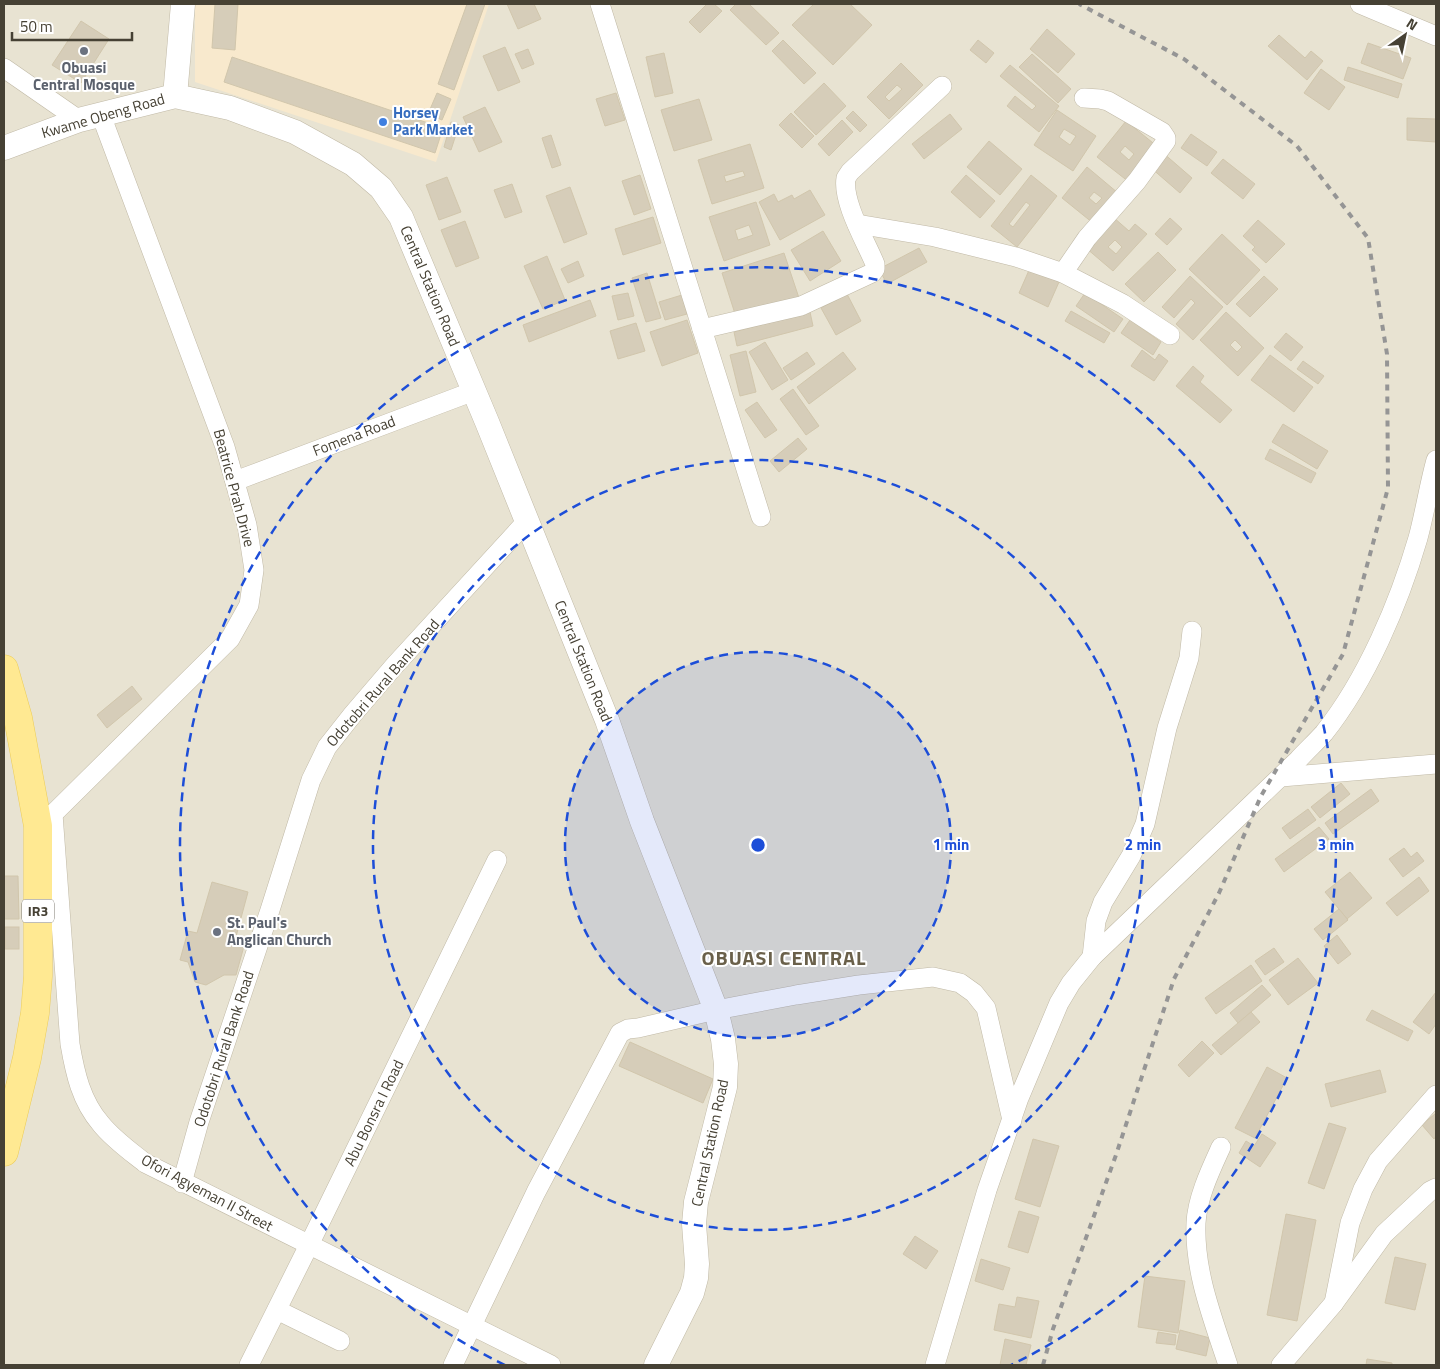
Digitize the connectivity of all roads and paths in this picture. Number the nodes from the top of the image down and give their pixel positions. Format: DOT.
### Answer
graph roads {
  1 [pos="184,4"];
  2 [pos="600,4"];
  3 [pos="1360,4"];
  4 [pos="1436,36"];
  5 [pos="4,68"];
  6 [pos="942,86"];
  7 [pos="176,96"];
  8 [pos="1084,98"];
  9 [pos="90,118"];
  10 [pos="4,148"];
  11 [pos="856,224"];
  12 [pos="1063,273"];
  13 [pos="702,329"];
  14 [pos="1170,334"];
  15 [pos="474,391"];
  16 [pos="1436,460"];
  17 [pos="235,481"];
  18 [pos="761,516"];
  19 [pos="526,522"];
  20 [pos="1192,631"];
  21 [pos="4,669"];
  22 [pos="1436,764"];
  23 [pos="1281,777"];
  24 [pos="45,820"];
  25 [pos="497,860"];
  26 [pos="1092,957"];
  27 [pos="716,1010"];
  28 [pos="1436,1095"];
  29 [pos="1012,1120"];
  30 [pos="1221,1147"];
  31 [pos="4,1152"];
  32 [pos="182,1183"];
  33 [pos="1436,1188"];
  34 [pos="310,1245"];
  35 [pos="1334,1303"];
  36 [pos="277,1310"];
  37 [pos="472,1326"];
  38 [pos="340,1341"];
  39 [pos="249,1365"];
  40 [pos="452,1365"];
  41 [pos="551,1365"];
  42 [pos="656,1365"];
  43 [pos="935,1365"];
  44 [pos="1228,1365"];
  45 [pos="1280,1365"];
  1 -- 7 [label="street"];
  2 -- 13 [label="street"];
  3 -- 4 [label="street"];
  5 -- 9 [label="street"];
  6 -- 11 [label="street"];
  7 -- 9 [label="street, Kwame Obeng Road"];
  7 -- 15 [label="street, Central Station Road"];
  8 -- 12 [label="street"];
  9 -- 10 [label="street, Kwame Obeng Road"];
  9 -- 17 [label="street, Beatrice Prah Drive"];
  11 -- 12 [label="street"];
  11 -- 13 [label="street"];
  12 -- 14 [label="street"];
  13 -- 18 [label="street"];
  15 -- 17 [label="street, Fomena Road"];
  15 -- 19 [label="street, Central Station Road"];
  16 -- 23 [label="street"];
  17 -- 24 [label="street, Beatrice Prah Drive"];
  19 -- 27 [label="street, Central Station Road"];
  19 -- 32 [label="street, Odotobri Rural Bank Road"];
  20 -- 26 [label="street"];
  21 -- 24 [label="main road, IR3"];
  22 -- 23 [label="street"];
  23 -- 26 [label="street"];
  24 -- 31 [label="main road, IR3"];
  24 -- 32 [label="street, Ofori Agyeman II Street"];
  25 -- 34 [label="street, Abu Bonsra I Road"];
  26 -- 29 [label="street"];
  27 -- 29 [label="street"];
  27 -- 37 [label="street"];
  27 -- 42 [label="street, Central Station Road"];
  28 -- 35 [label="street"];
  29 -- 43 [label="street"];
  30 -- 44 [label="street"];
  32 -- 34 [label="street, Ofori Agyeman II Street"];
  33 -- 35 [label="street"];
  34 -- 36 [label="street, Abu Bonsra I Road"];
  34 -- 37 [label="street, Ofori Agyeman II Street"];
  35 -- 45 [label="street"];
  36 -- 38 [label="street"];
  36 -- 39 [label="street, Abu Bonsra I Road"];
  37 -- 40 [label="street"];
  37 -- 41 [label="street, Ofori Agyeman II Street"];
}
